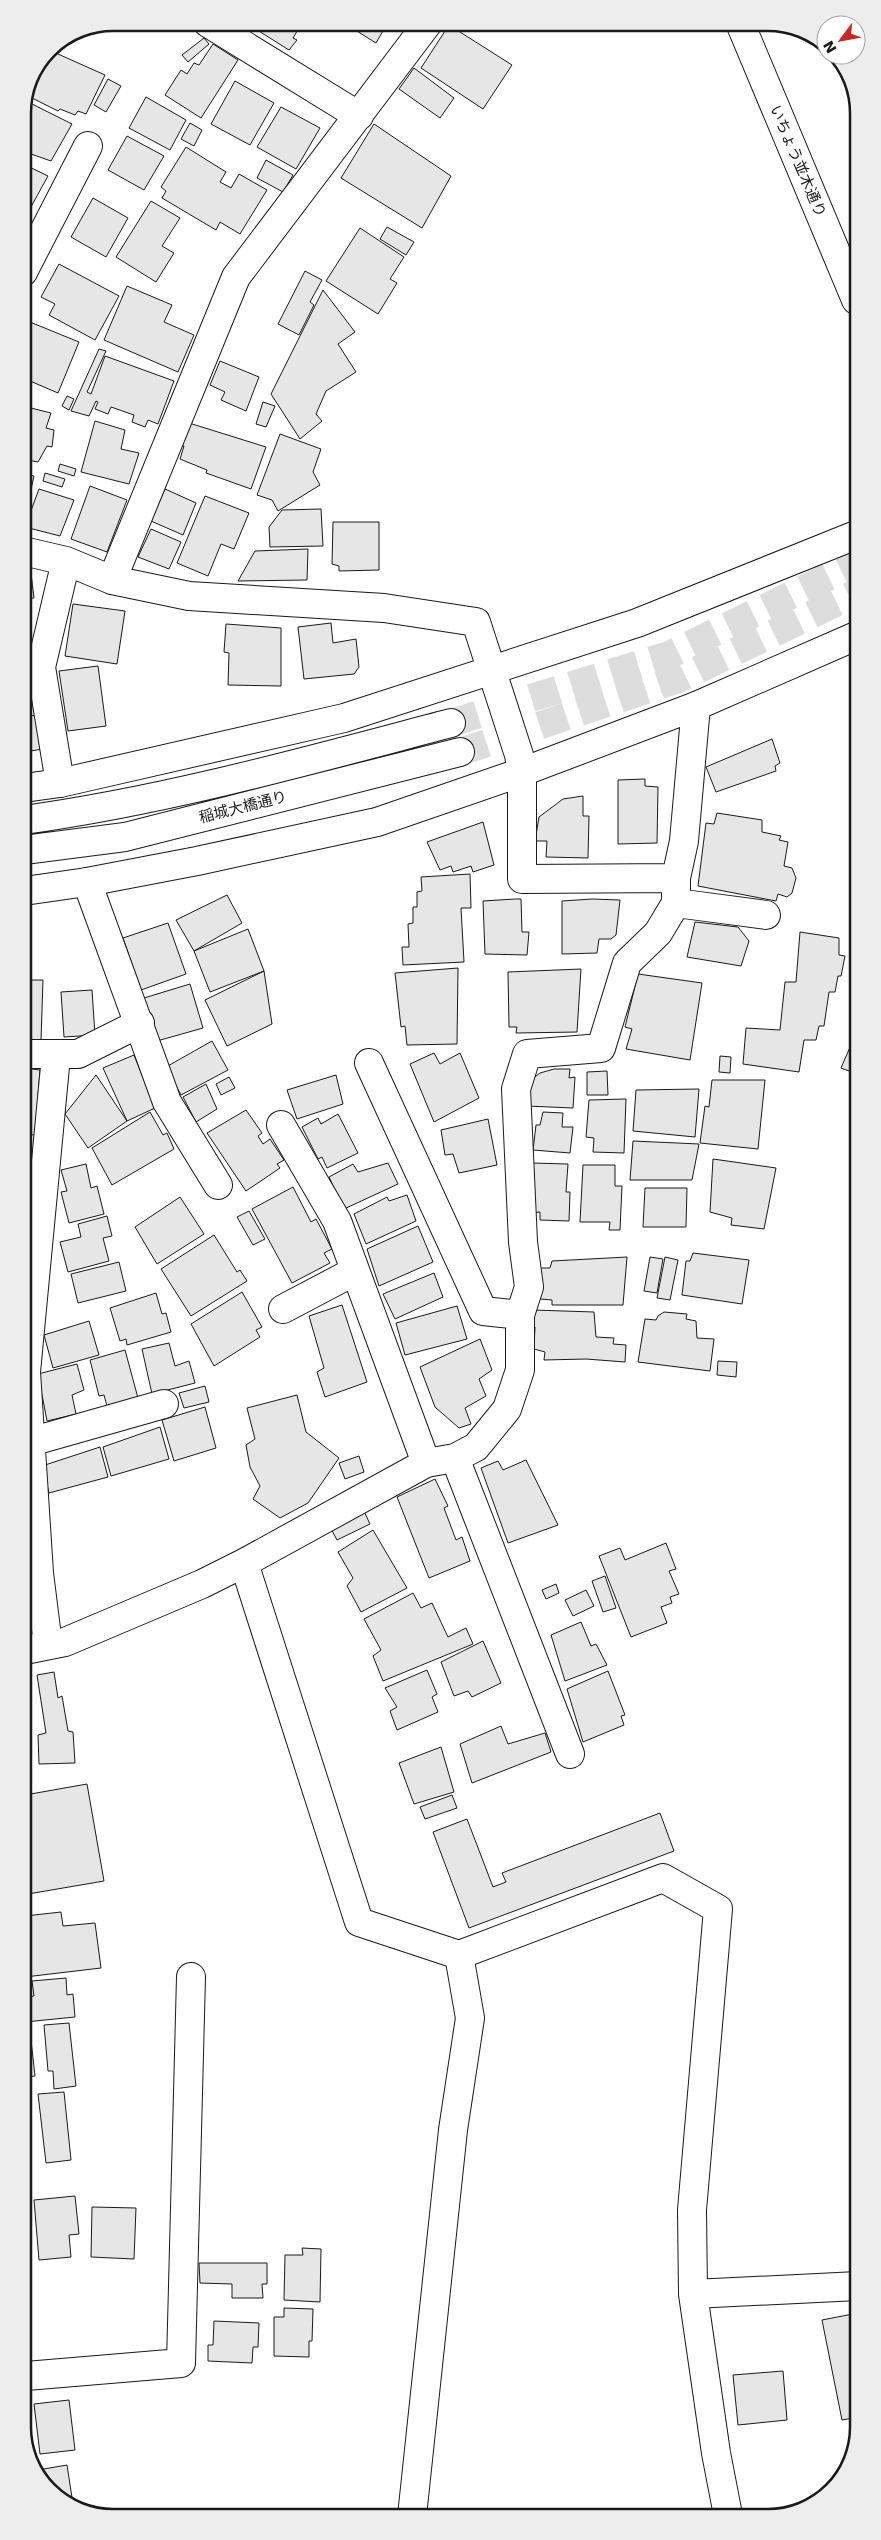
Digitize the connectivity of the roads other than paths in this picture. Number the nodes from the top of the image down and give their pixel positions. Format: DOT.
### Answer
graph roads {
  1 [pos="222,31"];
  2 [pos="422,31"];
  3 [pos="743,31"];
  4 [pos="359,116"];
  5 [pos="88,146"];
  6 [pos="31,256"];
  7 [pos="850,286"];
  8 [pos="850,538"];
  9 [pos="31,553"];
  10 [pos="66,562"];
  11 [pos="112,580"];
  12 [pos="850,639"];
  13 [pos="492,669"];
  14 [pos="696,706"];
  15 [pos="451,723"];
  16 [pos="460,752"];
  17 [pos="522,772"];
  18 [pos="60,784"];
  19 [pos="31,787"];
  20 [pos="31,819"];
  21 [pos="31,849"];
  22 [pos="87,882"];
  23 [pos="31,890"];
  24 [pos="676,891"];
  25 [pos="766,915"];
  26 [pos="140,1023"];
  27 [pos="31,1054"];
  28 [pos="56,1056"];
  29 [pos="369,1063"];
  30 [pos="281,1125"];
  31 [pos="218,1185"];
  32 [pos="355,1271"];
  33 [pos="283,1309"];
  34 [pos="520,1315"];
  35 [pos="31,1319"];
  36 [pos="164,1404"];
  37 [pos="31,1442"];
  38 [pos="31,1457"];
  39 [pos="455,1458"];
  40 [pos="426,1463"];
  41 [pos="244,1563"];
  42 [pos="36,1648"];
  43 [pos="570,1754"];
  44 [pos="459,1955"];
  45 [pos="191,1977"];
  46 [pos="850,2286"];
  47 [pos="693,2294"];
  48 [pos="31,2376"];
  49 [pos="413,2509"];
  50 [pos="727,2509"];
  1 -- 4 [label="street"];
  2 -- 4 [label="street"];
  3 -- 7 [label="street, いちょう並木通り"];
  4 -- 11 [label="street"];
  5 -- 6 [label="street"];
  8 -- 13 [label="street"];
  9 -- 10 [label="street"];
  10 -- 11 [label="street"];
  10 -- 18 [label="street"];
  11 -- 13 [label="street"];
  12 -- 14 [label="street"];
  13 -- 17 [label="street"];
  13 -- 18 [label="street"];
  14 -- 17 [label="street"];
  14 -- 24 [label="street"];
  15 -- 20 [label="street, 稲城大橋通り"];
  16 -- 21 [label="street, 稲城大橋通り"];
  17 -- 22 [label="street"];
  17 -- 24 [label="street"];
  18 -- 19 [label="street"];
  22 -- 23 [label="street"];
  22 -- 26 [label="street"];
  24 -- 25 [label="street"];
  24 -- 34 [label="street"];
  26 -- 28 [label="street"];
  26 -- 31 [label="street"];
  27 -- 28 [label="street"];
  28 -- 35 [label="street"];
  29 -- 34 [label="street"];
  30 -- 32 [label="street"];
  32 -- 33 [label="street"];
  32 -- 40 [label="street"];
  34 -- 39 [label="street"];
  36 -- 37 [label="street"];
  38 -- 42 [label="street"];
  39 -- 40 [label="street"];
  39 -- 43 [label="street"];
  40 -- 41 [label="street"];
  41 -- 42 [label="street"];
  41 -- 44 [label="street"];
  44 -- 47 [label="street"];
  44 -- 49 [label="street"];
  45 -- 48 [label="street"];
  46 -- 47 [label="street"];
  47 -- 50 [label="street"];
}
